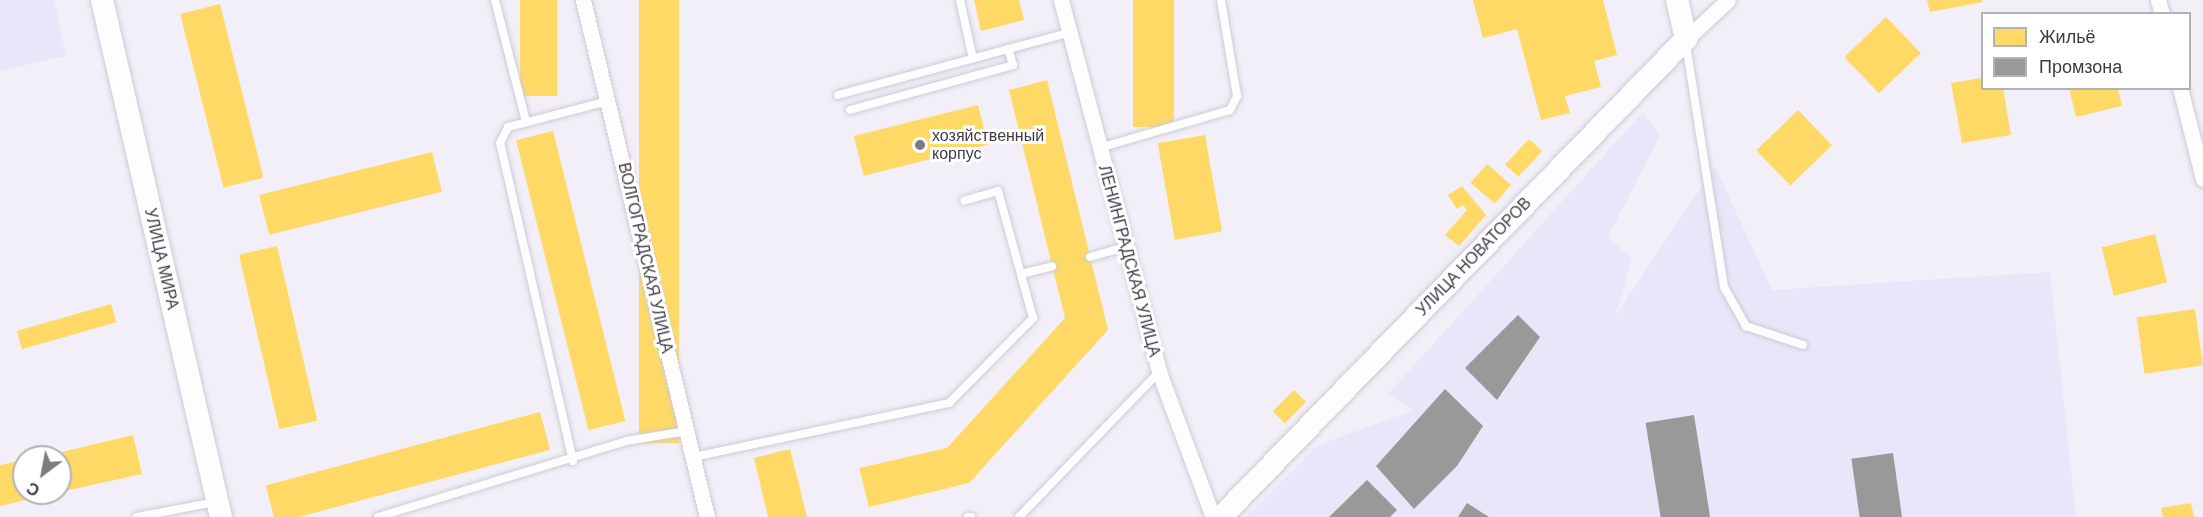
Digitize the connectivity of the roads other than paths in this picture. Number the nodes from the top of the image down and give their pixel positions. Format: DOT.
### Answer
graph roads {
  1 [pos="102,0"];
  2 [pos="495,0"];
  3 [pos="583,0"];
  4 [pos="960,0"];
  5 [pos="1061,0"];
  6 [pos="1221,0"];
  7 [pos="1677,0"];
  8 [pos="1728,0"];
  9 [pos="1068,33"];
  10 [pos="1686,39"];
  11 [pos="1008,49"];
  12 [pos="973,59"];
  13 [pos="2181,90"];
  14 [pos="838,96"];
  15 [pos="608,101"];
  16 [pos="850,110"];
  17 [pos="526,122"];
  18 [pos="1099,148"];
  19 [pos="2203,179"];
  20 [pos="964,201"];
  21 [pos="1125,248"];
  22 [pos="1090,257"];
  23 [pos="1052,266"];
  24 [pos="1021,274"];
  25 [pos="1803,345"];
  26 [pos="1159,372"];
  27 [pos="687,431"];
  28 [pos="693,457"];
  29 [pos="573,460"];
  30 [pos="219,509"];
  31 [pos="137,517"];
  32 [pos="378,517"];
  33 [pos="708,517"];
  34 [pos="1019,517"];
  35 [pos="1213,517"];
  36 [pos="1221,517"];
  1 -- 30 [label="street, УЛИЦА МИРА"];
  2 -- 17 [label="lane"];
  3 -- 15 [label="street, ВОЛГОГРАДСКАЯ УЛИЦА"];
  4 -- 12 [label="lane"];
  5 -- 9 [label="street, ЛЕНИНГРАДСКАЯ УЛИЦА"];
  6 -- 18 [label="lane"];
  7 -- 10 [label="street"];
  8 -- 10 [label="street, УЛИЦА НОВАТОРОВ"];
  9 -- 11 [label="lane"];
  9 -- 18 [label="street, ЛЕНИНГРАДСКАЯ УЛИЦА"];
  10 -- 25 [label="lane"];
  10 -- 36 [label="street, УЛИЦА НОВАТОРОВ"];
  11 -- 12 [label="lane"];
  11 -- 16 [label="lane"];
  12 -- 14 [label="lane"];
  13 -- 19 [label="street"];
  15 -- 17 [label="lane"];
  15 -- 27 [label="street, ВОЛГОГРАДСКАЯ УЛИЦА"];
  17 -- 29 [label="lane"];
  18 -- 21 [label="street, ЛЕНИНГРАДСКАЯ УЛИЦА"];
  20 -- 24 [label="lane"];
  21 -- 22 [label="lane"];
  21 -- 26 [label="street, ЛЕНИНГРАДСКАЯ УЛИЦА"];
  23 -- 24 [label="lane"];
  24 -- 28 [label="lane"];
  26 -- 34 [label="lane"];
  26 -- 35 [label="street, ЛЕНИНГРАДСКАЯ УЛИЦА"];
  27 -- 28 [label="street, ВОЛГОГРАДСКАЯ УЛИЦА"];
  27 -- 29 [label="lane"];
  28 -- 33 [label="street, ВОЛГОГРАДСКАЯ УЛИЦА"];
  29 -- 32 [label="lane"];
  30 -- 31 [label="lane"];
}
